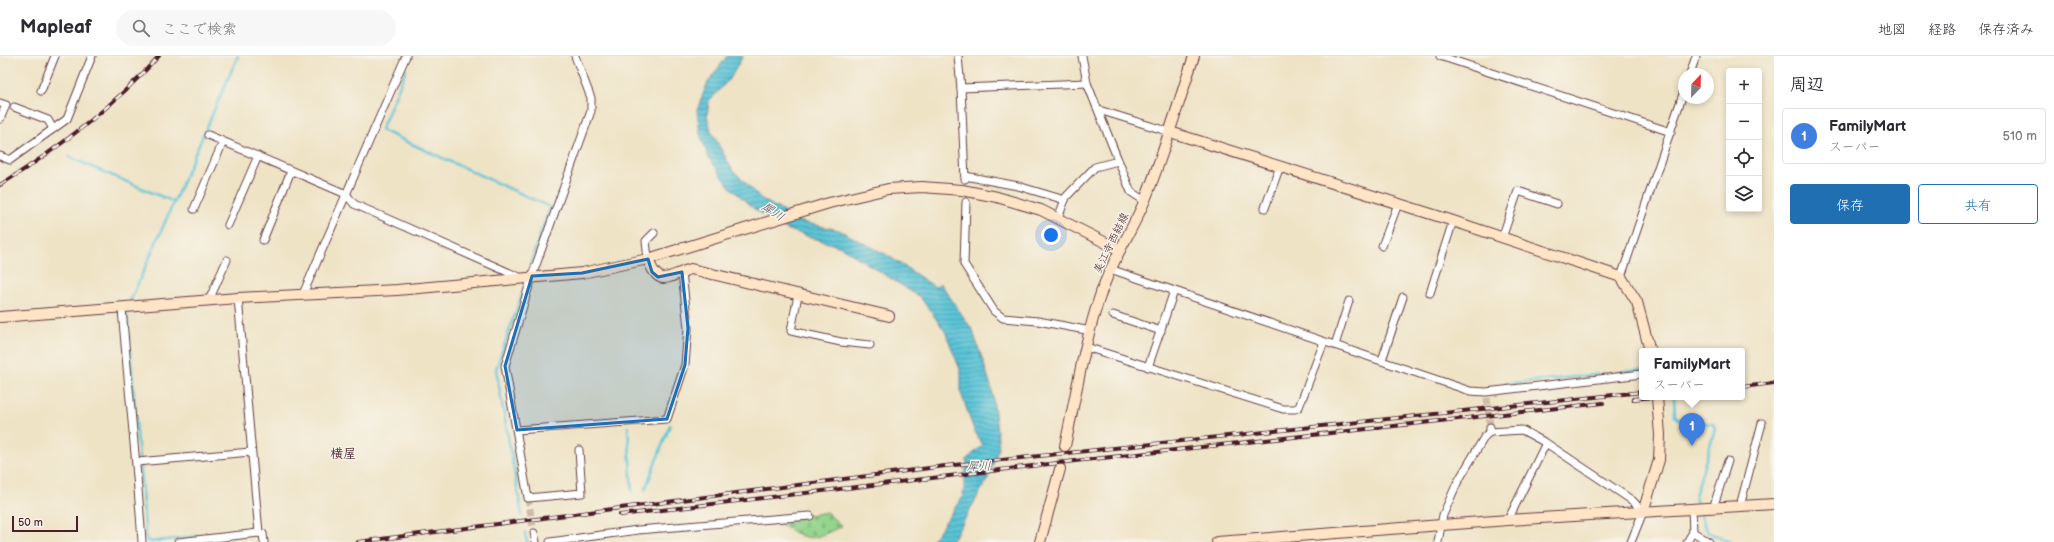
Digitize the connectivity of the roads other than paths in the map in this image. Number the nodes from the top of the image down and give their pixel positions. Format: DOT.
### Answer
graph roads {
  1 [pos="55,56"];
  2 [pos="92,56"];
  3 [pos="406,56"];
  4 [pos="575,56"];
  5 [pos="958,56"];
  6 [pos="1082,56"];
  7 [pos="1440,56"];
  8 [pos="1696,56"];
  9 [pos="1191,57"];
  10 [pos="1692,68"];
  11 [pos="1086,83"];
  12 [pos="961,88"];
  13 [pos="41,91"];
  14 [pos="0,103"];
  15 [pos="1680,104"];
  16 [pos="14,107"];
  17 [pos="1099,110"];
  18 [pos="0,119"];
  19 [pos="53,129"];
  20 [pos="1170,132"];
  21 [pos="1671,132"];
  22 [pos="208,135"];
  23 [pos="223,142"];
  24 [pos="0,156"];
  25 [pos="258,156"];
  26 [pos="1118,161"];
  27 [pos="1280,166"];
  28 [pos="291,171"];
  29 [pos="346,194"];
  30 [pos="1065,200"];
  31 [pos="1144,200"];
  32 [pos="966,202"];
  33 [pos="1398,204"];
  34 [pos="1557,204"];
  35 [pos="1265,208"];
  36 [pos="194,209"];
  37 [pos="1058,218"];
  38 [pos="1453,221"];
  39 [pos="228,225"];
  40 [pos="654,233"];
  41 [pos="1502,238"];
  42 [pos="263,240"];
  43 [pos="1382,246"];
  44 [pos="1120,250"];
  45 [pos="648,259"];
  46 [pos="227,260"];
  47 [pos="1110,269"];
  48 [pos="682,272"];
  49 [pos="532,276"];
  50 [pos="519,277"];
  51 [pos="1621,277"];
  52 [pos="1174,291"];
  53 [pos="1430,293"];
  54 [pos="303,294"];
  55 [pos="798,295"];
  56 [pos="1403,297"];
  57 [pos="238,298"];
  58 [pos="209,300"];
  59 [pos="1349,301"];
  60 [pos="122,308"];
  61 [pos="1113,315"];
  62 [pos="890,316"];
  63 [pos="0,317"];
  64 [pos="1090,331"];
  65 [pos="1161,331"];
  66 [pos="1324,342"];
  67 [pos="870,345"];
  68 [pos="1334,345"];
  69 [pos="1086,347"];
  70 [pos="1649,348"];
  71 [pos="1382,360"];
  72 [pos="1148,366"];
  73 [pos="1639,374"];
  74 [pos="1657,400"];
  75 [pos="1762,423"];
  76 [pos="517,430"];
  77 [pos="1546,443"];
  78 [pos="1065,446"];
  79 [pos="579,450"];
  80 [pos="252,452"];
  81 [pos="1728,461"];
  82 [pos="137,462"];
  83 [pos="1060,469"];
  84 [pos="1774,504"];
  85 [pos="1740,506"];
  86 [pos="1716,508"];
  87 [pos="1692,509"];
  88 [pos="1643,512"];
  89 [pos="810,516"];
  90 [pos="1508,520"];
  91 [pos="1441,526"];
  92 [pos="1693,532"];
  93 [pos="259,533"];
  94 [pos="534,533"];
  95 [pos="1290,539"];
  96 [pos="142,542"];
  97 [pos="178,542"];
  98 [pos="264,542"];
  99 [pos="536,542"];
  100 [pos="550,542"];
  101 [pos="1040,542"];
  102 [pos="1223,542"];
  103 [pos="1438,542"];
  104 [pos="1631,542"];
  105 [pos="1687,542"];
  106 [pos="1709,542"];
  1 -- 13 [label="street"];
  2 -- 19 [label="street"];
  3 -- 29 [label="street"];
  4 -- 49 [label="street"];
  5 -- 12 [label="street"];
  6 -- 11 [label="street"];
  7 -- 21 [label="street"];
  8 -- 10 [label="street"];
  9 -- 20 [label="street, 美江寺西結線"];
  11 -- 12 [label="street"];
  11 -- 17 [label="street"];
  12 -- 30 [label="street"];
  14 -- 18 [label="street"];
  15 -- 21 [label="street"];
  16 -- 19 [label="street"];
  17 -- 20 [label="street"];
  17 -- 26 [label="street"];
  19 -- 24 [label="street"];
  20 -- 27 [label="street"];
  20 -- 31 [label="street, 美江寺西結線"];
  21 -- 51 [label="street"];
  22 -- 23 [label="street"];
  23 -- 25 [label="street"];
  23 -- 36 [label="street"];
  25 -- 28 [label="street"];
  25 -- 39 [label="street"];
  26 -- 30 [label="street"];
  26 -- 31 [label="street"];
  27 -- 33 [label="street"];
  27 -- 35 [label="street"];
  28 -- 29 [label="street"];
  28 -- 42 [label="street"];
  29 -- 50 [label="street"];
  29 -- 54 [label="street"];
  30 -- 37 [label="street"];
  31 -- 44 [label="street, 美江寺西結線"];
  32 -- 64 [label="street"];
  33 -- 38 [label="street"];
  33 -- 43 [label="street"];
  34 -- 41 [label="street"];
  37 -- 44 [label="street"];
  37 -- 45 [label="street"];
  38 -- 41 [label="street"];
  38 -- 53 [label="street"];
  40 -- 45 [label="street"];
  41 -- 51 [label="street"];
  44 -- 47 [label="street, 美江寺西結線"];
  45 -- 48 [label="street"];
  45 -- 49 [label="street"];
  46 -- 58 [label="street"];
  47 -- 52 [label="street"];
  47 -- 64 [label="street, 美江寺西結線"];
  48 -- 55 [label="street"];
  48 -- 76 [label="street"];
  49 -- 50 [label="street"];
  49 -- 76 [label="street"];
  50 -- 54 [label="street"];
  51 -- 70 [label="street"];
  52 -- 65 [label="street"];
  52 -- 66 [label="street"];
  54 -- 57 [label="street"];
  55 -- 62 [label="street"];
  55 -- 67 [label="street"];
  56 -- 71 [label="street"];
  57 -- 58 [label="street"];
  57 -- 80 [label="street"];
  58 -- 60 [label="street"];
  59 -- 68 [label="street"];
  60 -- 63 [label="street"];
  60 -- 82 [label="street"];
  61 -- 65 [label="street"];
  64 -- 69 [label="street, 美江寺西結線"];
  65 -- 72 [label="street"];
  66 -- 68 [label="street"];
  66 -- 72 [label="street"];
  68 -- 71 [label="street"];
  69 -- 72 [label="street"];
  69 -- 78 [label="street, 美江寺西結線"];
  71 -- 73 [label="street"];
  74 -- 88 [label="street"];
  75 -- 85 [label="street"];
  76 -- 79 [label="street"];
  77 -- 88 [label="street"];
  77 -- 90 [label="street"];
  77 -- 91 [label="street"];
  80 -- 82 [label="street"];
  80 -- 93 [label="street"];
  81 -- 86 [label="street"];
  82 -- 96 [label="street"];
  83 -- 101 [label="street"];
  84 -- 85 [label="street"];
  85 -- 86 [label="street"];
  86 -- 87 [label="street"];
  87 -- 88 [label="street"];
  87 -- 92 [label="street"];
  88 -- 90 [label="street"];
  88 -- 104 [label="street"];
  89 -- 100 [label="street"];
  90 -- 91 [label="street"];
  91 -- 95 [label="street"];
  91 -- 103 [label="street"];
  92 -- 105 [label="street"];
  92 -- 106 [label="street"];
  93 -- 97 [label="street"];
  93 -- 98 [label="street"];
  94 -- 99 [label="street"];
  95 -- 102 [label="street"];
}
